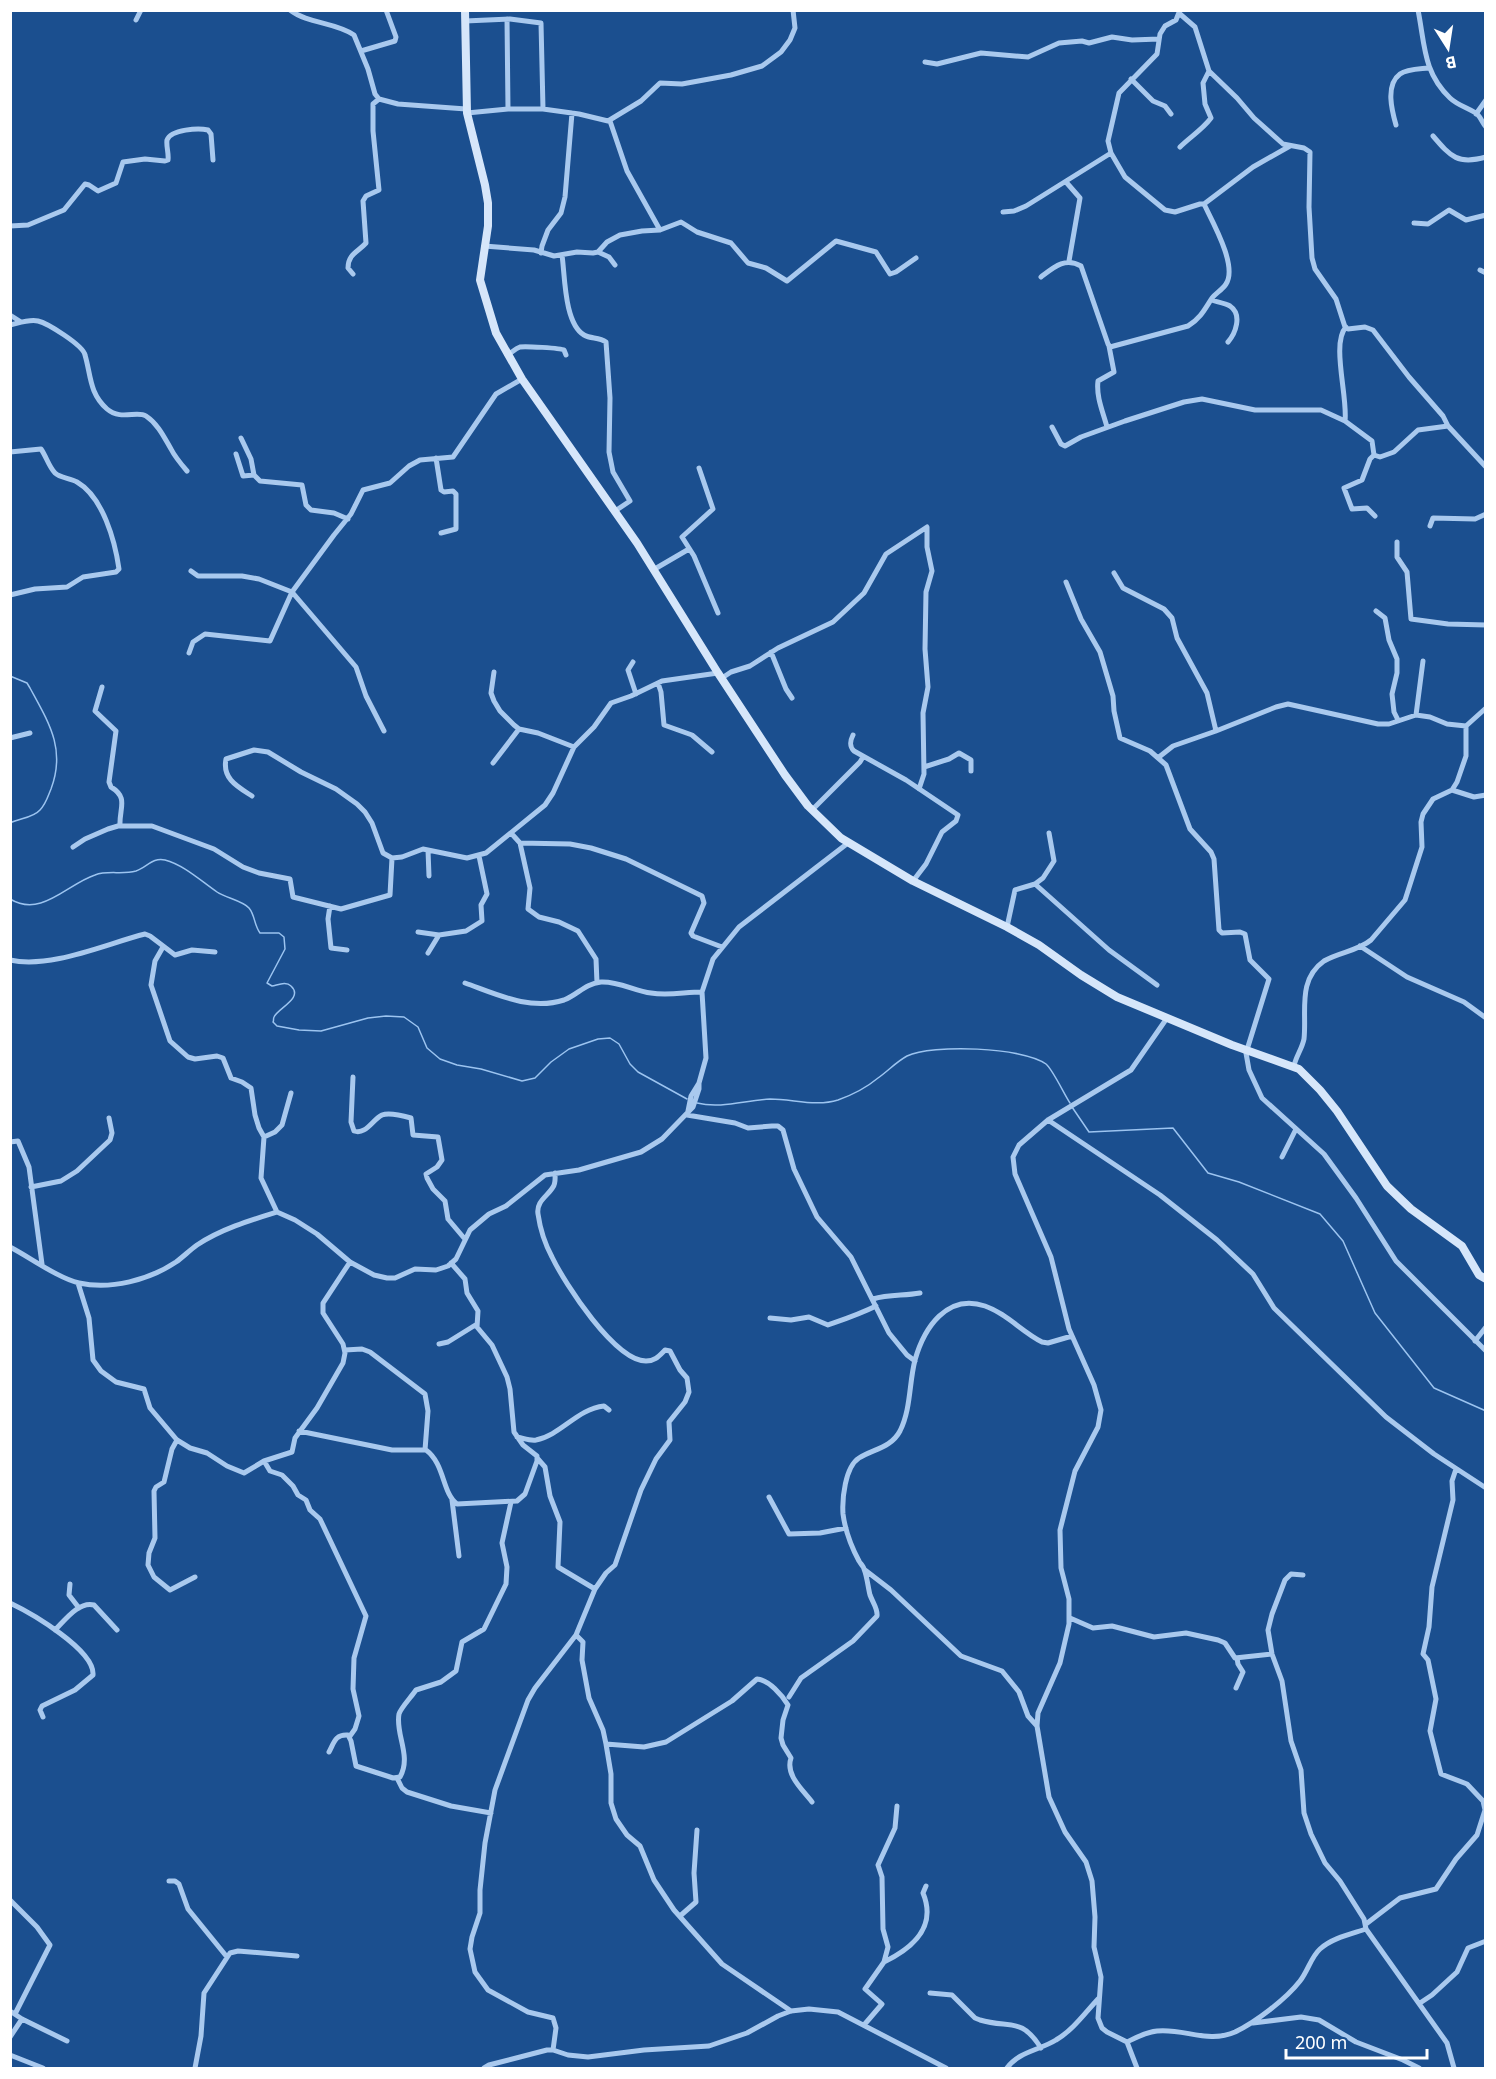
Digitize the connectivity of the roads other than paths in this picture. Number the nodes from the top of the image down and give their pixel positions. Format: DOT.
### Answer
graph roads {
  1 [pos="141,10"];
  2 [pos="290,10"];
  3 [pos="386,10"];
  4 [pos="465,10"];
  5 [pos="512,10"];
  6 [pos="793,10"];
  7 [pos="1418,10"];
  8 [pos="1180,12"];
  9 [pos="509,19"];
  10 [pos="136,20"];
  11 [pos="465,21"];
  12 [pos="1159,39"];
  13 [pos="361,51"];
  14 [pos="925,62"];
  15 [pos="1428,68"];
  16 [pos="1209,72"];
  17 [pos="1131,79"];
  18 [pos="379,99"];
  19 [pos="1485,100"];
  20 [pos="508,109"];
  21 [pos="543,109"];
  22 [pos="467,111"];
  23 [pos="572,113"];
  24 [pos="1171,114"];
  25 [pos="1476,114"];
  26 [pos="610,121"];
  27 [pos="1396,125"];
  28 [pos="1485,127"];
  29 [pos="1433,136"];
  30 [pos="1180,147"];
  31 [pos="1290,147"];
  32 [pos="1111,153"];
  33 [pos="1485,157"];
  34 [pos="213,160"];
  35 [pos="1066,182"];
  36 [pos="1204,204"];
  37 [pos="1003,212"];
  38 [pos="1485,215"];
  39 [pos="1414,223"];
  40 [pos="10,226"];
  41 [pos="660,231"];
  42 [pos="484,246"];
  43 [pos="541,252"];
  44 [pos="598,252"];
  45 [pos="562,255"];
  46 [pos="916,258"];
  47 [pos="1069,261"];
  48 [pos="615,265"];
  49 [pos="353,274"];
  50 [pos="1041,278"];
  51 [pos="1211,300"];
  52 [pos="10,315"];
  53 [pos="21,322"];
  54 [pos="10,325"];
  55 [pos="1346,327"];
  56 [pos="1228,342"];
  57 [pos="1109,346"];
  58 [pos="507,355"];
  59 [pos="566,355"];
  60 [pos="522,379"];
  61 [pos="1345,421"];
  62 [pos="1448,426"];
  63 [pos="1052,427"];
  64 [pos="1107,428"];
  65 [pos="241,438"];
  66 [pos="10,452"];
  67 [pos="236,454"];
  68 [pos="1374,455"];
  69 [pos="436,458"];
  70 [pos="1485,467"];
  71 [pos="699,468"];
  72 [pos="187,471"];
  73 [pos="254,475"];
  74 [pos="615,511"];
  75 [pos="1485,514"];
  76 [pos="1375,516"];
  77 [pos="348,519"];
  78 [pos="1430,526"];
  79 [pos="441,533"];
  80 [pos="1397,542"];
  81 [pos="689,549"];
  82 [pos="653,570"];
  83 [pos="191,571"];
  84 [pos="1114,573"];
  85 [pos="1066,582"];
  86 [pos="292,592"];
  87 [pos="10,596"];
  88 [pos="1376,611"];
  89 [pos="718,613"];
  90 [pos="1485,625"];
  91 [pos="771,652"];
  92 [pos="189,653"];
  93 [pos="1423,661"];
  94 [pos="633,662"];
  95 [pos="494,672"];
  96 [pos="720,676"];
  97 [pos="658,683"];
  98 [pos="102,687"];
  99 [pos="636,693"];
  100 [pos="792,698"];
  101 [pos="1485,708"];
  102 [pos="1416,715"];
  103 [pos="1398,720"];
  104 [pos="1466,726"];
  105 [pos="519,729"];
  106 [pos="384,731"];
  107 [pos="1216,731"];
  108 [pos="30,733"];
  109 [pos="853,735"];
  110 [pos="10,738"];
  111 [pos="574,747"];
  112 [pos="712,752"];
  113 [pos="862,757"];
  114 [pos="1159,757"];
  115 [pos="493,763"];
  116 [pos="924,767"];
  117 [pos="971,771"];
  118 [pos="919,789"];
  119 [pos="1452,790"];
  120 [pos="1485,795"];
  121 [pos="252,796"];
  122 [pos="812,810"];
  123 [pos="120,826"];
  124 [pos="511,832"];
  125 [pos="1049,833"];
  126 [pos="520,843"];
  127 [pos="848,843"];
  128 [pos="73,847"];
  129 [pos="428,850"];
  130 [pos="479,856"];
  131 [pos="392,858"];
  132 [pos="429,876"];
  133 [pos="913,881"];
  134 [pos="1035,884"];
  135 [pos="330,906"];
  136 [pos="1007,927"];
  137 [pos="418,932"];
  138 [pos="439,935"];
  139 [pos="1360,946"];
  140 [pos="163,947"];
  141 [pos="722,947"];
  142 [pos="347,950"];
  143 [pos="215,952"];
  144 [pos="428,953"];
  145 [pos="10,960"];
  146 [pos="465,983"];
  147 [pos="597,983"];
  148 [pos="1157,985"];
  149 [pos="702,992"];
  150 [pos="1167,1018"];
  151 [pos="1485,1018"];
  152 [pos="1246,1050"];
  153 [pos="1294,1066"];
  154 [pos="353,1077"];
  155 [pos="291,1093"];
  156 [pos="687,1113"];
  157 [pos="109,1118"];
  158 [pos="1048,1120"];
  159 [pos="1296,1129"];
  160 [pos="264,1137"];
  161 [pos="10,1142"];
  162 [pos="1282,1157"];
  163 [pos="555,1173"];
  164 [pos="31,1187"];
  165 [pos="278,1212"];
  166 [pos="464,1238"];
  167 [pos="10,1247"];
  168 [pos="350,1262"];
  169 [pos="451,1263"];
  170 [pos="42,1264"];
  171 [pos="1485,1279"];
  172 [pos="78,1283"];
  173 [pos="920,1293"];
  174 [pos="873,1299"];
  175 [pos="876,1306"];
  176 [pos="770,1318"];
  177 [pos="477,1324"];
  178 [pos="1485,1327"];
  179 [pos="1072,1336"];
  180 [pos="1476,1341"];
  181 [pos="439,1344"];
  182 [pos="345,1350"];
  183 [pos="1485,1351"];
  184 [pos="915,1361"];
  185 [pos="609,1410"];
  186 [pos="299,1431"];
  187 [pos="517,1437"];
  188 [pos="177,1440"];
  189 [pos="425,1450"];
  190 [pos="537,1459"];
  191 [pos="264,1461"];
  192 [pos="1456,1469"];
  193 [pos="1485,1488"];
  194 [pos="769,1497"];
  195 [pos="452,1500"];
  196 [pos="511,1502"];
  197 [pos="846,1528"];
  198 [pos="459,1556"];
  199 [pos="865,1570"];
  200 [pos="1302,1575"];
  201 [pos="195,1577"];
  202 [pos="70,1584"];
  203 [pos="595,1589"];
  204 [pos="10,1603"];
  205 [pos="79,1608"];
  206 [pos="1070,1618"];
  207 [pos="55,1630"];
  208 [pos="117,1630"];
  209 [pos="576,1635"];
  210 [pos="1272,1654"];
  211 [pos="1237,1658"];
  212 [pos="1236,1688"];
  213 [pos="789,1696"];
  214 [pos="43,1717"];
  215 [pos="1037,1726"];
  216 [pos="350,1736"];
  217 [pos="606,1744"];
  218 [pos="328,1752"];
  219 [pos="398,1778"];
  220 [pos="813,1802"];
  221 [pos="897,1806"];
  222 [pos="491,1813"];
  223 [pos="697,1830"];
  224 [pos="169,1881"];
  225 [pos="926,1886"];
  226 [pos="10,1900"];
  227 [pos="680,1916"];
  228 [pos="1366,1927"];
  229 [pos="1485,1941"];
  230 [pos="297,1956"];
  231 [pos="227,1957"];
  232 [pos="884,1962"];
  233 [pos="930,1993"];
  234 [pos="1099,1998"];
  235 [pos="1420,2003"];
  236 [pos="791,2011"];
  237 [pos="13,2012"];
  238 [pos="22,2019"];
  239 [pos="1252,2023"];
  240 [pos="864,2025"];
  241 [pos="10,2037"];
  242 [pos="67,2041"];
  243 [pos="1127,2042"];
  244 [pos="1041,2048"];
  245 [pos="553,2050"];
  246 [pos="10,2055"];
  247 [pos="43,2068"];
  248 [pos="195,2068"];
  249 [pos="484,2068"];
  250 [pos="946,2068"];
  251 [pos="1007,2068"];
  252 [pos="1137,2068"];
  253 [pos="1419,2068"];
  254 [pos="1454,2068"];
  1 -- 10 [label="street"];
  2 -- 13 [label="street"];
  3 -- 13 [label="street"];
  4 -- 11 [label="street"];
  5 -- 9 [label="street"];
  6 -- 26 [label="street"];
  7 -- 15 [label="street"];
  8 -- 12 [label="street"];
  8 -- 16 [label="street"];
  9 -- 11 [label="street"];
  9 -- 20 [label="street"];
  9 -- 21 [label="street"];
  11 -- 22 [label="street"];
  12 -- 14 [label="street"];
  12 -- 17 [label="street"];
  13 -- 18 [label="street"];
  15 -- 25 [label="street"];
  15 -- 27 [label="street"];
  16 -- 30 [label="street"];
  16 -- 31 [label="street"];
  17 -- 24 [label="street"];
  17 -- 32 [label="street"];
  18 -- 22 [label="street"];
  18 -- 49 [label="street"];
  19 -- 25 [label="street"];
  20 -- 21 [label="street"];
  20 -- 22 [label="street"];
  21 -- 23 [label="street"];
  22 -- 42 [label="street"];
  23 -- 26 [label="street"];
  23 -- 43 [label="street"];
  25 -- 28 [label="street"];
  26 -- 41 [label="street"];
  29 -- 33 [label="street"];
  31 -- 36 [label="street"];
  31 -- 55 [label="street"];
  32 -- 35 [label="street"];
  32 -- 36 [label="street"];
  34 -- 40 [label="street"];
  35 -- 37 [label="street"];
  35 -- 47 [label="street"];
  36 -- 51 [label="street"];
  38 -- 39 [label="street"];
  41 -- 44 [label="street"];
  41 -- 46 [label="street"];
  42 -- 43 [label="street"];
  42 -- 58 [label="street"];
  43 -- 45 [label="street"];
  44 -- 45 [label="street"];
  44 -- 48 [label="street"];
  45 -- 74 [label="street"];
  47 -- 50 [label="street"];
  47 -- 57 [label="street"];
  51 -- 56 [label="street"];
  51 -- 57 [label="street"];
  52 -- 53 [label="street"];
  53 -- 54 [label="street"];
  53 -- 72 [label="street"];
  55 -- 61 [label="street"];
  55 -- 62 [label="street"];
  57 -- 64 [label="street"];
  58 -- 59 [label="street"];
  58 -- 60 [label="street"];
  60 -- 69 [label="street"];
  60 -- 74 [label="street"];
  61 -- 64 [label="street"];
  61 -- 68 [label="street"];
  62 -- 68 [label="street"];
  62 -- 70 [label="street"];
  63 -- 64 [label="street"];
  65 -- 73 [label="street"];
  66 -- 87 [label="street"];
  67 -- 73 [label="street"];
  68 -- 76 [label="street"];
  69 -- 77 [label="street"];
  69 -- 79 [label="street"];
  71 -- 81 [label="street"];
  73 -- 77 [label="street"];
  74 -- 82 [label="street"];
  75 -- 78 [label="street"];
  77 -- 86 [label="street"];
  80 -- 90 [label="street"];
  81 -- 82 [label="street"];
  81 -- 89 [label="street"];
  82 -- 96 [label="street"];
  83 -- 86 [label="street"];
  84 -- 107 [label="street"];
  85 -- 114 [label="street"];
  86 -- 92 [label="street"];
  86 -- 106 [label="street"];
  88 -- 103 [label="street"];
  91 -- 96 [label="street"];
  91 -- 100 [label="street"];
  91 -- 116 [label="street"];
  93 -- 102 [label="street"];
  94 -- 99 [label="street"];
  95 -- 105 [label="street"];
  96 -- 97 [label="street"];
  96 -- 122 [label="street"];
  97 -- 99 [label="street"];
  97 -- 112 [label="street"];
  98 -- 123 [label="street"];
  99 -- 111 [label="street"];
  101 -- 104 [label="street"];
  102 -- 103 [label="street"];
  102 -- 104 [label="street"];
  103 -- 107 [label="street"];
  104 -- 119 [label="street"];
  105 -- 111 [label="street"];
  105 -- 115 [label="street"];
  107 -- 114 [label="street"];
  108 -- 110 [label="street"];
  109 -- 113 [label="street"];
  111 -- 124 [label="street"];
  113 -- 118 [label="street"];
  113 -- 122 [label="street"];
  114 -- 152 [label="street"];
  116 -- 117 [label="street"];
  116 -- 118 [label="street"];
  118 -- 133 [label="street"];
  119 -- 120 [label="street"];
  119 -- 139 [label="street"];
  121 -- 131 [label="street"];
  122 -- 127 [label="street"];
  123 -- 128 [label="street"];
  123 -- 135 [label="street"];
  124 -- 126 [label="street"];
  124 -- 130 [label="street"];
  125 -- 134 [label="street"];
  126 -- 141 [label="street"];
  126 -- 147 [label="street"];
  127 -- 133 [label="street"];
  127 -- 141 [label="street"];
  129 -- 130 [label="street"];
  129 -- 131 [label="street"];
  129 -- 132 [label="street"];
  130 -- 138 [label="street"];
  131 -- 135 [label="street"];
  133 -- 136 [label="street"];
  134 -- 136 [label="street"];
  134 -- 148 [label="street"];
  135 -- 142 [label="street"];
  136 -- 150 [label="street"];
  137 -- 138 [label="street"];
  138 -- 144 [label="street"];
  139 -- 151 [label="street"];
  139 -- 153 [label="street"];
  140 -- 143 [label="street"];
  140 -- 145 [label="street"];
  140 -- 160 [label="street"];
  141 -- 149 [label="street"];
  146 -- 147 [label="street"];
  147 -- 149 [label="street"];
  149 -- 156 [label="street"];
  150 -- 152 [label="street"];
  150 -- 158 [label="street"];
  152 -- 153 [label="street"];
  152 -- 159 [label="street"];
  153 -- 171 [label="street"];
  154 -- 166 [label="street"];
  155 -- 160 [label="street"];
  156 -- 163 [label="street"];
  156 -- 174 [label="street"];
  157 -- 164 [label="street"];
  158 -- 179 [label="street"];
  158 -- 192 [label="street"];
  159 -- 162 [label="street"];
  159 -- 180 [label="street"];
  160 -- 165 [label="street"];
  161 -- 164 [label="street"];
  163 -- 166 [label="street"];
  163 -- 203 [label="street"];
  164 -- 170 [label="street"];
  165 -- 168 [label="street"];
  165 -- 172 [label="street"];
  166 -- 169 [label="street"];
  167 -- 170 [label="street"];
  168 -- 169 [label="street"];
  168 -- 182 [label="street"];
  169 -- 177 [label="street"];
  170 -- 172 [label="street"];
  172 -- 188 [label="street"];
  173 -- 174 [label="street"];
  174 -- 175 [label="street"];
  175 -- 176 [label="street"];
  175 -- 184 [label="street"];
  177 -- 181 [label="street"];
  177 -- 187 [label="street"];
  178 -- 180 [label="street"];
  179 -- 184 [label="street"];
  179 -- 206 [label="street"];
  180 -- 183 [label="street"];
  182 -- 186 [label="street"];
  182 -- 189 [label="street"];
  184 -- 197 [label="street"];
  185 -- 187 [label="street"];
  186 -- 189 [label="street"];
  186 -- 191 [label="street"];
  187 -- 190 [label="street"];
  188 -- 191 [label="street"];
  188 -- 201 [label="street"];
  189 -- 195 [label="street"];
  190 -- 196 [label="street"];
  190 -- 203 [label="street"];
  191 -- 216 [label="street"];
  192 -- 193 [label="street"];
  192 -- 228 [label="street"];
  194 -- 197 [label="street"];
  195 -- 196 [label="street"];
  195 -- 198 [label="street"];
  196 -- 219 [label="street"];
  197 -- 199 [label="street"];
  199 -- 213 [label="street"];
  199 -- 215 [label="street"];
  200 -- 210 [label="street"];
  202 -- 205 [label="street"];
  203 -- 209 [label="street"];
  204 -- 207 [label="street"];
  205 -- 207 [label="street"];
  205 -- 208 [label="street"];
  206 -- 211 [label="street"];
  206 -- 215 [label="street"];
  207 -- 214 [label="street"];
  209 -- 217 [label="street"];
  209 -- 222 [label="street"];
  210 -- 211 [label="street"];
  210 -- 228 [label="street"];
  211 -- 212 [label="street"];
  215 -- 234 [label="street"];
  216 -- 218 [label="street"];
  216 -- 219 [label="street"];
  217 -- 220 [label="street"];
  217 -- 227 [label="street"];
  219 -- 222 [label="street"];
  221 -- 232 [label="street"];
  222 -- 245 [label="street"];
  223 -- 227 [label="street"];
  224 -- 231 [label="street"];
  225 -- 232 [label="street"];
  226 -- 237 [label="street"];
  227 -- 236 [label="street"];
  228 -- 235 [label="street"];
  228 -- 239 [label="street"];
  229 -- 235 [label="street"];
  230 -- 231 [label="street"];
  231 -- 248 [label="street"];
  232 -- 240 [label="street"];
  233 -- 244 [label="street"];
  234 -- 243 [label="street"];
  234 -- 244 [label="street"];
  235 -- 254 [label="street"];
  236 -- 240 [label="street"];
  236 -- 245 [label="street"];
  237 -- 238 [label="street"];
  238 -- 241 [label="street"];
  238 -- 242 [label="street"];
  239 -- 243 [label="street"];
  239 -- 253 [label="street"];
  240 -- 250 [label="street"];
  243 -- 252 [label="street"];
  244 -- 251 [label="street"];
  245 -- 249 [label="street"];
  246 -- 247 [label="street"];
}
